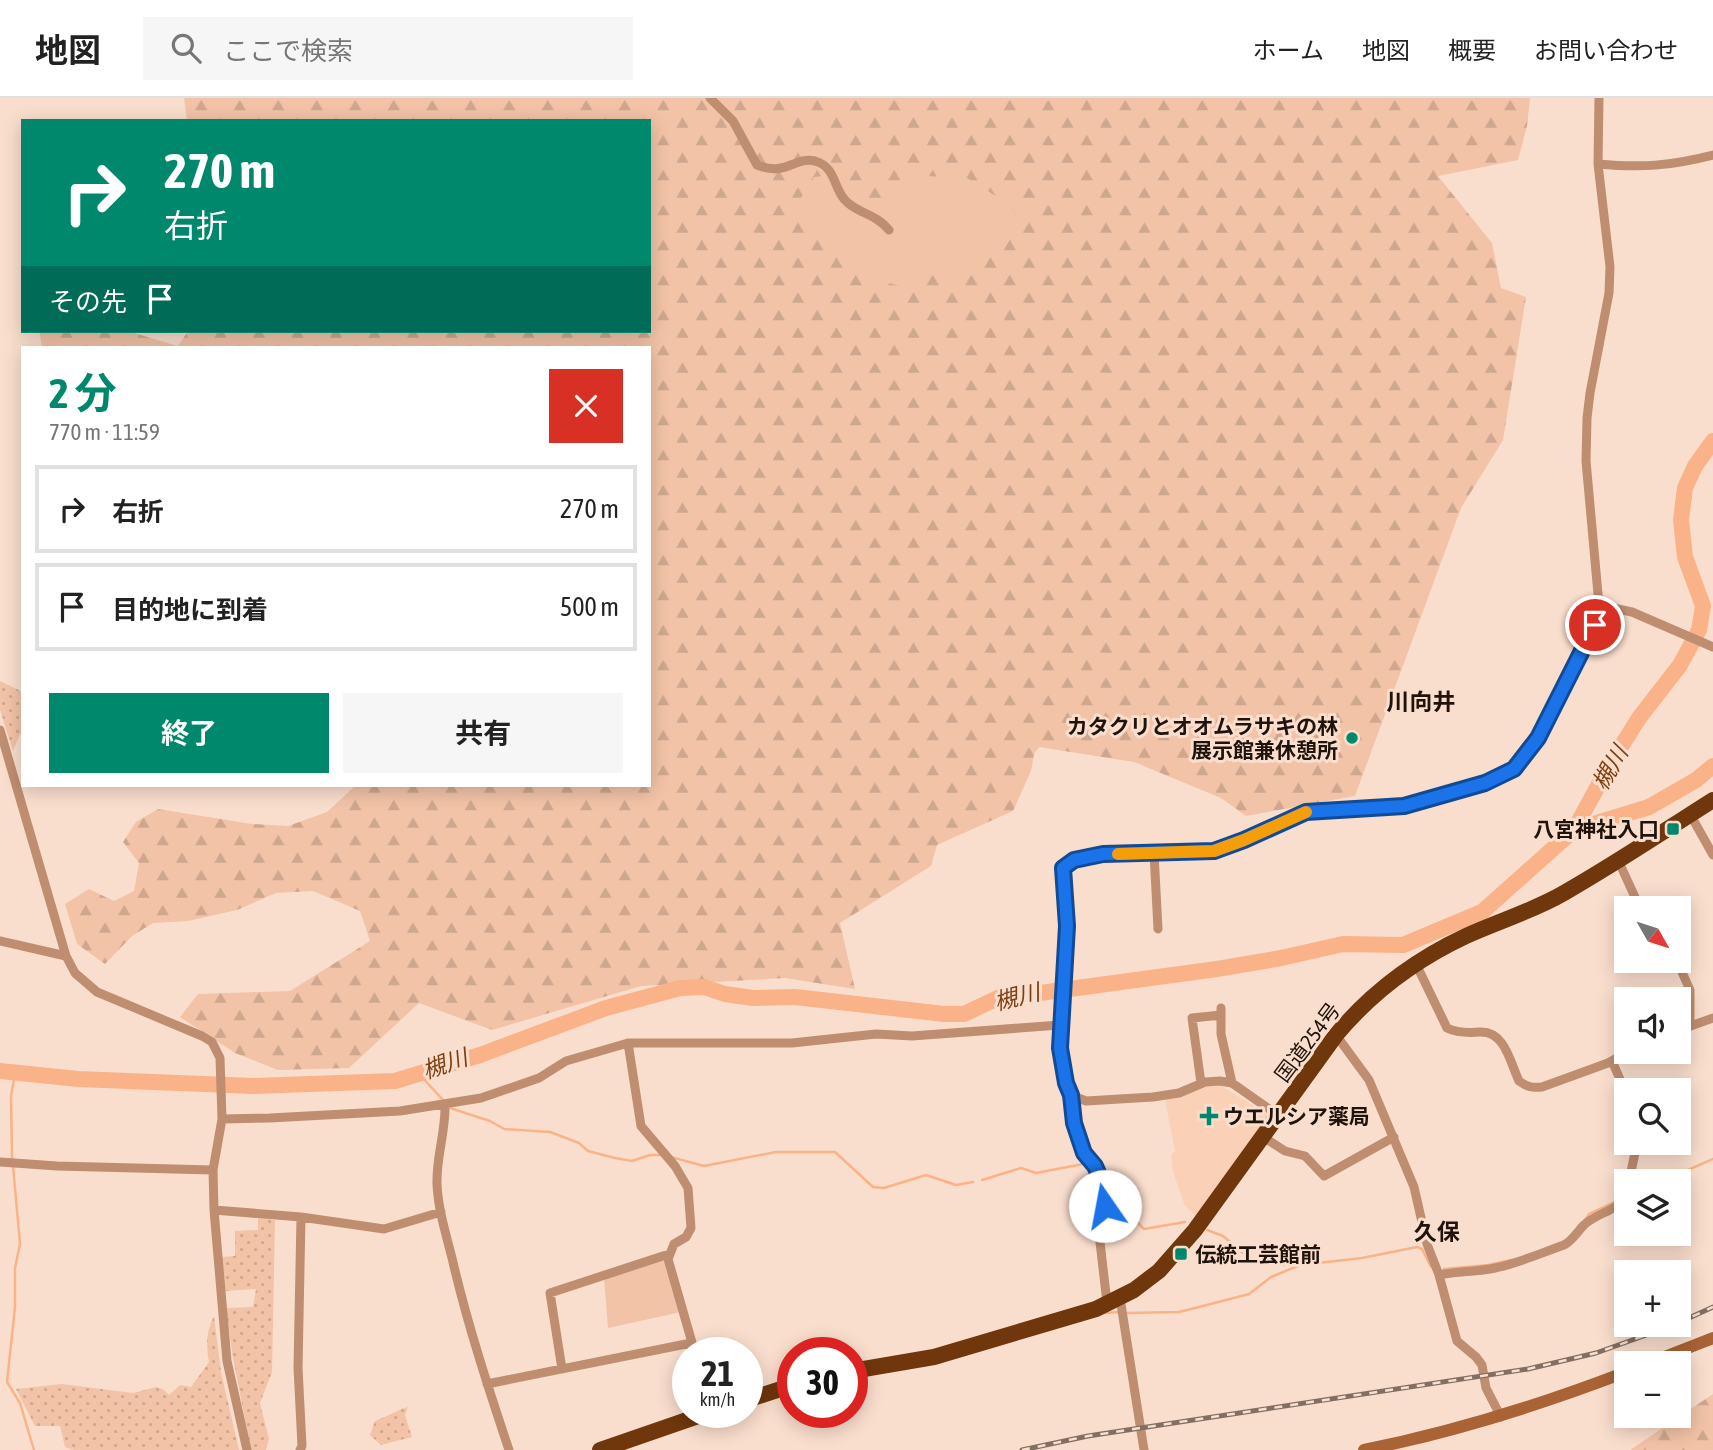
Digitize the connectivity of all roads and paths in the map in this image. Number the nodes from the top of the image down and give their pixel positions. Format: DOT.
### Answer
graph roads {
  1 [pos="710,98"];
  2 [pos="1599,98"];
  3 [pos="1713,155"];
  4 [pos="1598,164"];
  5 [pos="889,230"];
  6 [pos="1599,605"];
  7 [pos="1713,647"];
  8 [pos="0,730"];
  9 [pos="1713,800"];
  10 [pos="1690,814"];
  11 [pos="1154,853"];
  12 [pos="1713,855"];
  13 [pos="1618,860"];
  14 [pos="1634,896"];
  15 [pos="1158,929"];
  16 [pos="0,941"];
  17 [pos="66,956"];
  18 [pos="1416,964"];
  19 [pos="1713,1018"];
  20 [pos="1060,1025"];
  21 [pos="1691,1026"];
  22 [pos="1336,1035"];
  23 [pos="628,1043"];
  24 [pos="1612,1061"];
  25 [pos="1619,1078"];
  26 [pos="1201,1083"];
  27 [pos="1231,1083"];
  28 [pos="1071,1095"];
  29 [pos="446,1104"];
  30 [pos="221,1116"];
  31 [pos="1279,1116"];
  32 [pos="1263,1136"];
  33 [pos="1394,1137"];
  34 [pos="0,1162"];
  35 [pos="213,1170"];
  36 [pos="1614,1207"];
  37 [pos="214,1210"];
  38 [pos="441,1212"];
  39 [pos="301,1217"];
  40 [pos="669,1254"];
  41 [pos="1439,1275"];
  42 [pos="1114,1301"];
  43 [pos="689,1337"];
  44 [pos="1713,1338"];
  45 [pos="672,1347"];
  46 [pos="1680,1351"];
  47 [pos="868,1368"];
  48 [pos="562,1369"];
  49 [pos="1614,1376"];
  50 [pos="487,1384"];
  51 [pos="1501,1417"];
  52 [pos="672,1425"];
  53 [pos="247,1450"];
  54 [pos="300,1450"];
  55 [pos="509,1450"];
  56 [pos="600,1450"];
  57 [pos="1144,1450"];
  58 [pos="1364,1450"];
  1 -- 5 [label="street"];
  2 -- 4 [label="street"];
  3 -- 4 [label="street"];
  4 -- 6 [label="street"];
  6 -- 7 [label="street"];
  6 -- 11 [label="street"];
  8 -- 17 [label="street"];
  9 -- 10 [label="highway, 国道254号"];
  10 -- 12 [label="street"];
  10 -- 13 [label="highway, 国道254号"];
  11 -- 15 [label="street"];
  11 -- 20 [label="street"];
  13 -- 14 [label="street"];
  13 -- 18 [label="highway, 国道254号"];
  16 -- 17 [label="street"];
  17 -- 30 [label="street"];
  18 -- 22 [label="highway, 国道254号"];
  18 -- 24 [label="street"];
  19 -- 21 [label="street"];
  20 -- 23 [label="street"];
  20 -- 28 [label="street"];
  22 -- 31 [label="highway, 国道254号"];
  22 -- 33 [label="street"];
  23 -- 29 [label="street"];
  23 -- 40 [label="street"];
  24 -- 25 [label="street"];
  26 -- 27 [label="street"];
  26 -- 27 [label="street"];
  26 -- 28 [label="street"];
  27 -- 31 [label="street"];
  28 -- 42 [label="street"];
  29 -- 30 [label="street"];
  29 -- 38 [label="street"];
  30 -- 35 [label="street"];
  31 -- 32 [label="highway, 国道254号"];
  32 -- 33 [label="street"];
  32 -- 42 [label="highway, 国道254号"];
  33 -- 41 [label="street"];
  34 -- 35 [label="street"];
  35 -- 37 [label="street"];
  36 -- 41 [label="street"];
  37 -- 39 [label="street"];
  37 -- 53 [label="street"];
  38 -- 39 [label="street"];
  38 -- 50 [label="street"];
  39 -- 54 [label="street"];
  40 -- 43 [label="street"];
  40 -- 48 [label="street"];
  41 -- 51 [label="street"];
  42 -- 47 [label="highway, 国道254号"];
  42 -- 57 [label="street"];
  44 -- 46 [label="street"];
  45 -- 48 [label="street"];
  48 -- 50 [label="street"];
  49 -- 51 [label="street"];
  50 -- 55 [label="street"];
  51 -- 58 [label="street"];
  52 -- 56 [label="highway"];
}
